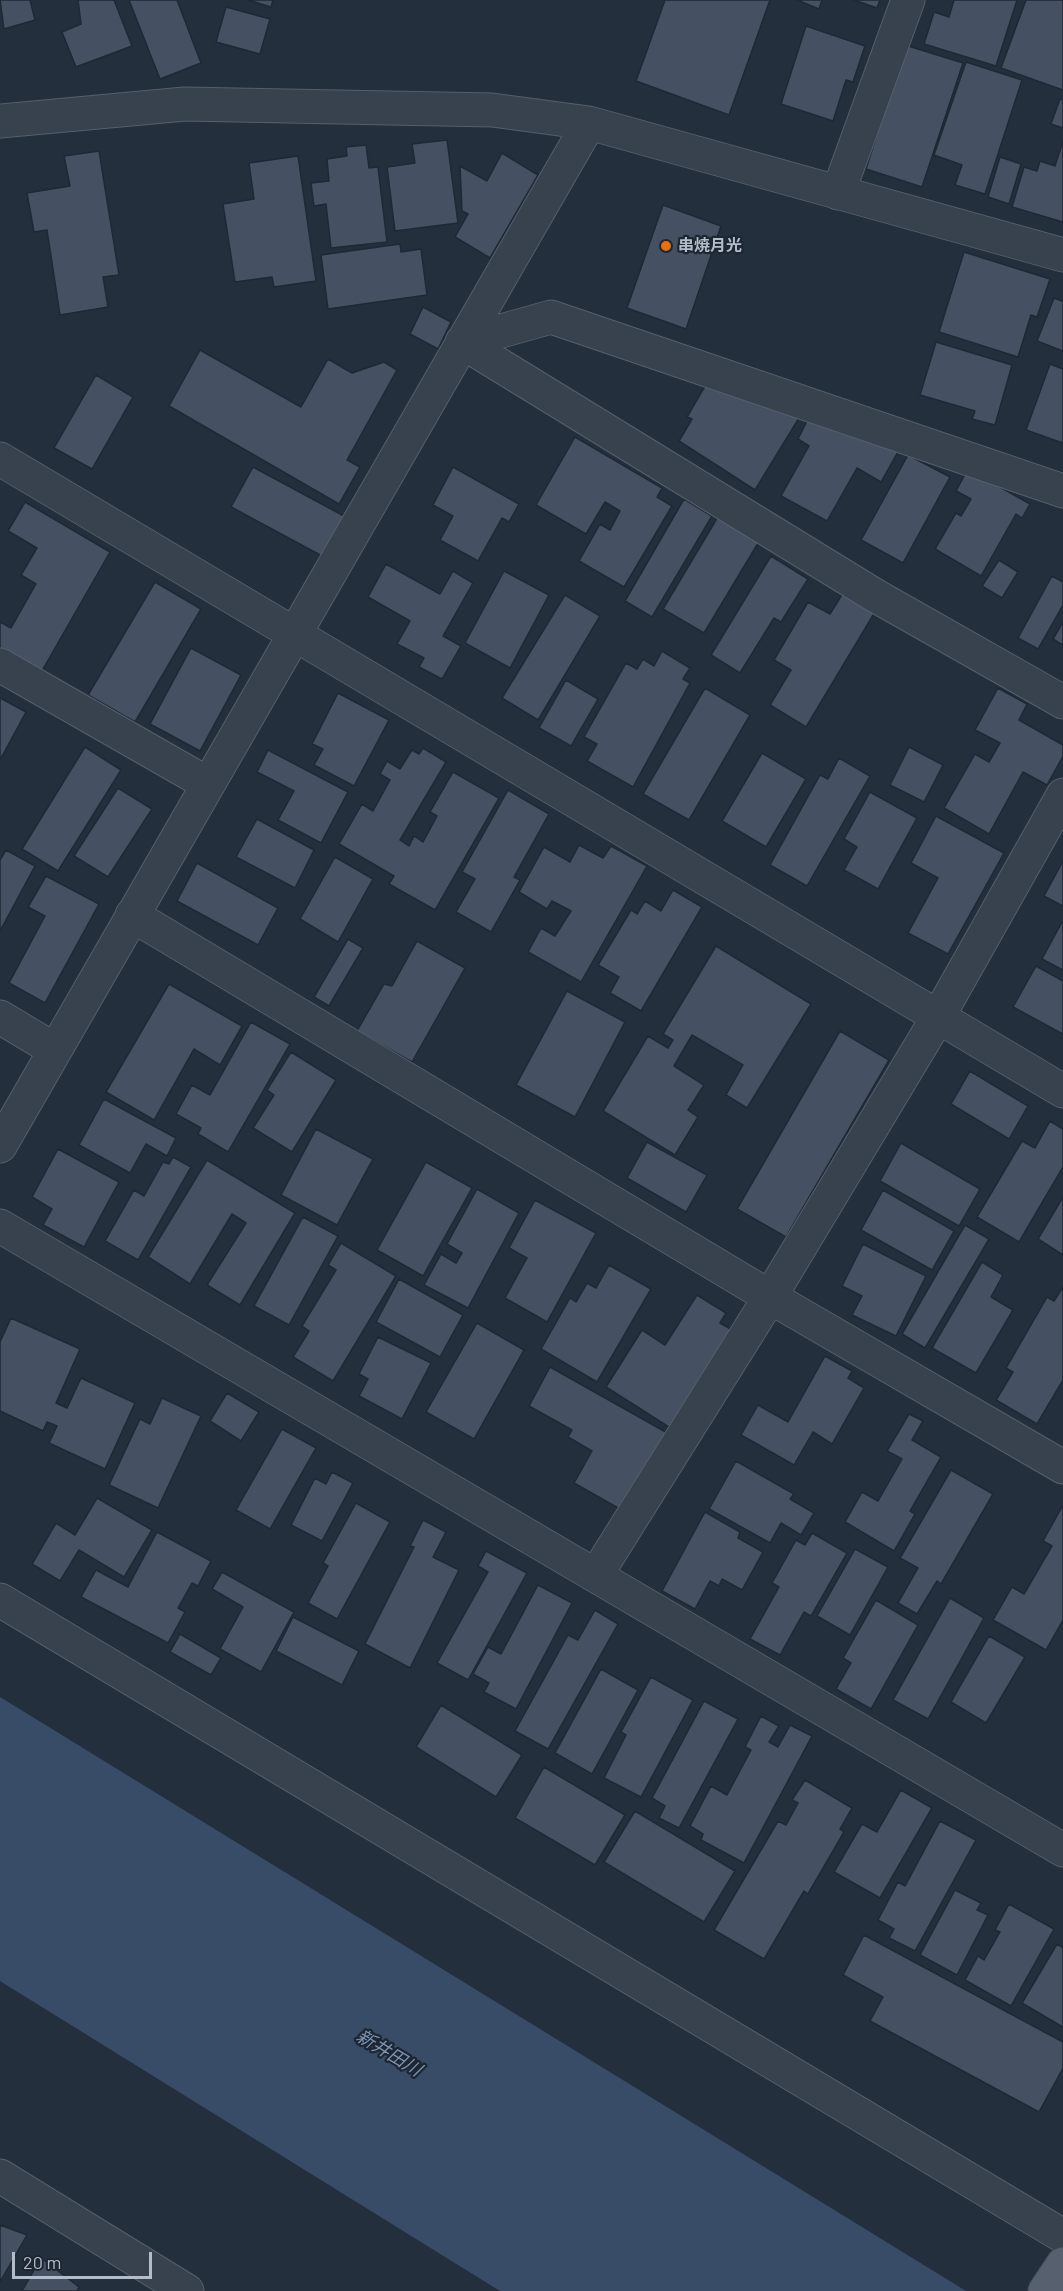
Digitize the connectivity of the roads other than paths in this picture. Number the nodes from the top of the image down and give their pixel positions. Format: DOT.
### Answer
graph roads {
  1 [pos="908,0"];
  2 [pos="0,122"];
  3 [pos="589,123"];
  4 [pos="838,193"];
  5 [pos="1063,255"];
  6 [pos="462,342"];
  7 [pos="0,459"];
  8 [pos="1063,491"];
  9 [pos="293,634"];
  10 [pos="0,665"];
  11 [pos="1063,702"];
  12 [pos="208,784"];
  13 [pos="1063,795"];
  14 [pos="132,915"];
  15 [pos="0,1017"];
  16 [pos="938,1017"];
  17 [pos="55,1050"];
  18 [pos="1063,1091"];
  19 [pos="0,1146"];
  20 [pos="0,1226"];
  21 [pos="770,1297"];
  22 [pos="1063,1467"];
  23 [pos="597,1575"];
  24 [pos="0,1600"];
  25 [pos="1063,1850"];
  26 [pos="0,2176"];
  27 [pos="1063,2236"];
  28 [pos="187,2291"];
  1 -- 4 [label="street"];
  2 -- 3 [label="street"];
  3 -- 4 [label="street"];
  3 -- 6 [label="street"];
  4 -- 5 [label="street"];
  6 -- 8 [label="street"];
  6 -- 9 [label="street"];
  6 -- 11 [label="street"];
  7 -- 9 [label="street"];
  9 -- 12 [label="street"];
  9 -- 16 [label="street"];
  10 -- 12 [label="street"];
  12 -- 14 [label="street"];
  13 -- 16 [label="street"];
  14 -- 17 [label="street"];
  14 -- 21 [label="street"];
  15 -- 17 [label="street"];
  16 -- 18 [label="street"];
  16 -- 21 [label="street"];
  17 -- 19 [label="street"];
  20 -- 23 [label="street"];
  21 -- 22 [label="street"];
  21 -- 23 [label="street"];
  23 -- 25 [label="street"];
  24 -- 27 [label="street"];
  26 -- 28 [label="street"];
}
